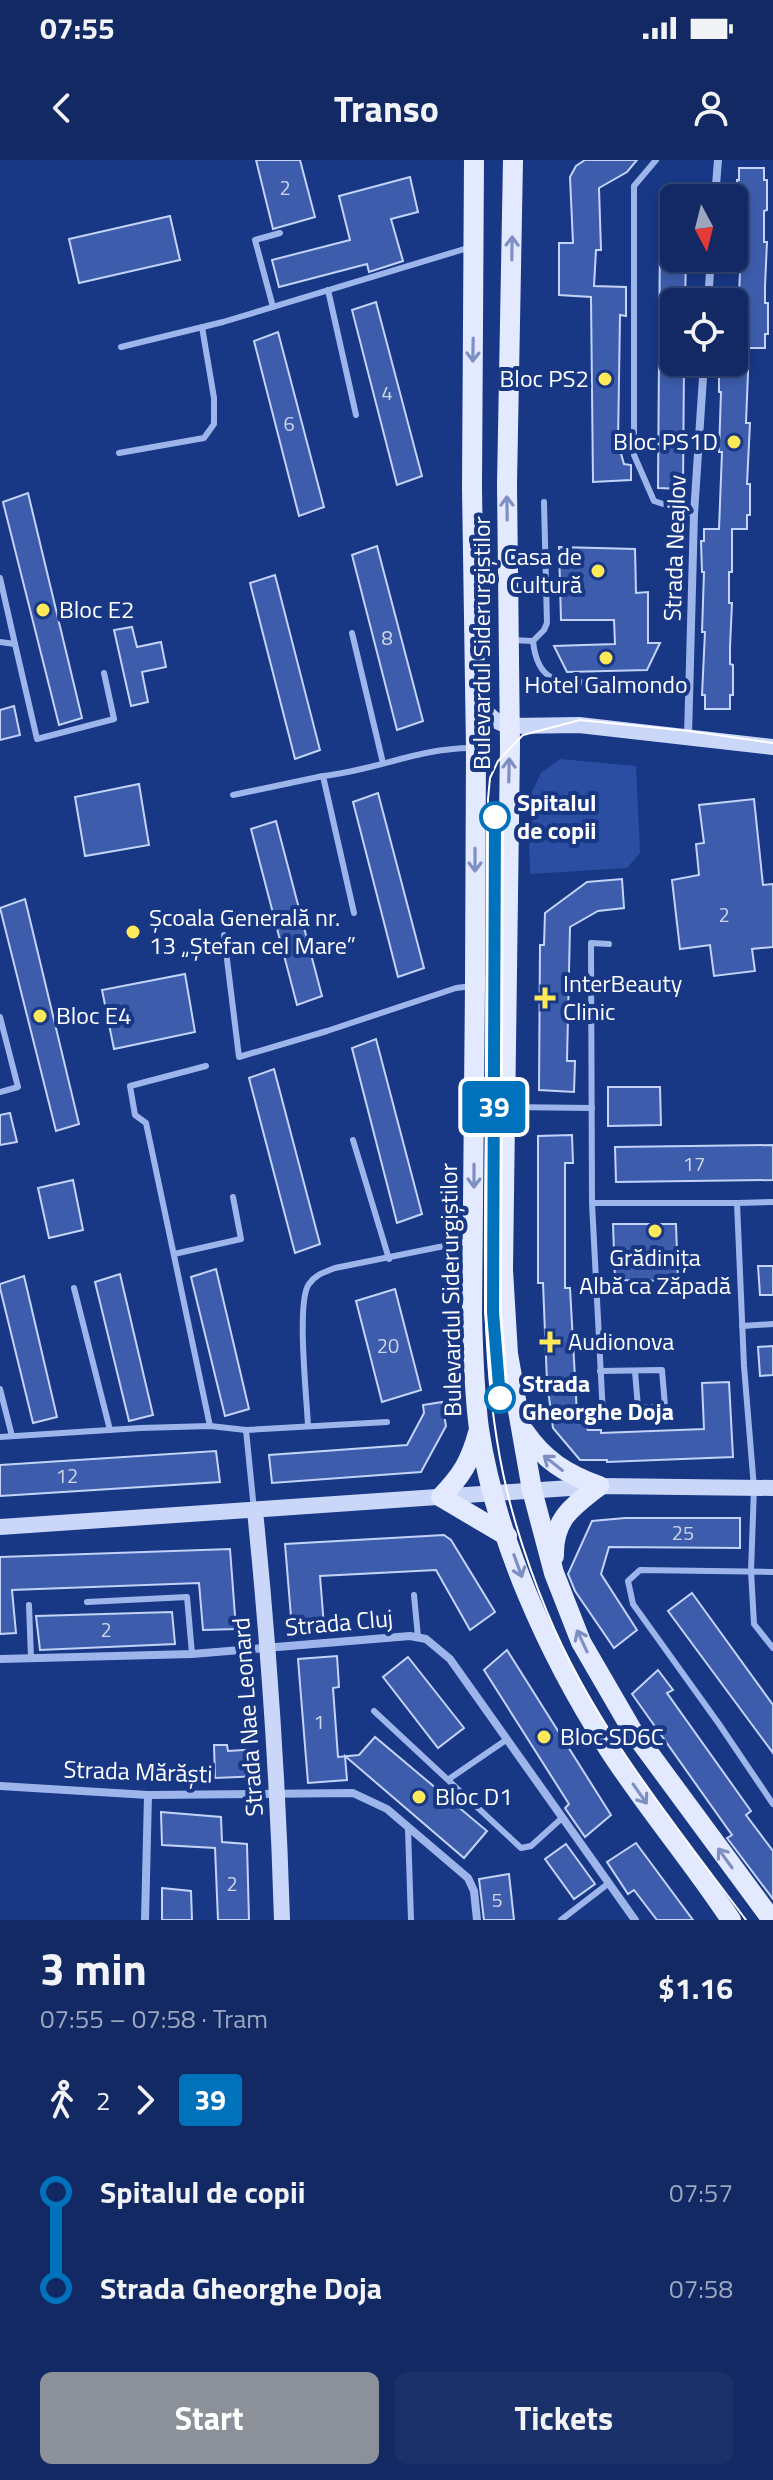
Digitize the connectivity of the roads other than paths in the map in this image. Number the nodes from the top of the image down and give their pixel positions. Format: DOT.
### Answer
graph roads {
  1 [pos="474,160"];
  2 [pos="513,160"];
  3 [pos="656,160"];
  4 [pos="718,160"];
  5 [pos="716,184"];
  6 [pos="280,233"];
  7 [pos="474,246"];
  8 [pos="328,290"];
  9 [pos="273,307"];
  10 [pos="202,327"];
  11 [pos="121,347"];
  12 [pos="703,376"];
  13 [pos="356,415"];
  14 [pos="119,453"];
  15 [pos="544,502"];
  16 [pos="694,514"];
  17 [pos="0,578"];
  18 [pos="352,633"];
  19 [pos="508,640"];
  20 [pos="533,641"];
  21 [pos="0,642"];
  22 [pos="15,644"];
  23 [pos="104,673"];
  24 [pos="600,683"];
  25 [pos="475,694"];
  26 [pos="510,726"];
  27 [pos="688,736"];
  28 [pos="773,747"];
  29 [pos="476,748"];
  30 [pos="383,763"];
  31 [pos="323,776"];
  32 [pos="233,795"];
  33 [pos="354,913"];
  34 [pos="224,935"];
  35 [pos="609,944"];
  36 [pos="475,985"];
  37 [pos="0,1017"];
  38 [pos="0,1058"];
  39 [pos="10,1059"];
  40 [pos="206,1066"];
  41 [pos="0,1092"];
  42 [pos="505,1107"];
  43 [pos="592,1108"];
  44 [pos="353,1140"];
  45 [pos="233,1197"];
  46 [pos="773,1202"];
  47 [pos="592,1203"];
  48 [pos="737,1203"];
  49 [pos="473,1241"];
  50 [pos="174,1254"];
  51 [pos="389,1259"];
  52 [pos="74,1288"];
  53 [pos="773,1324"];
  54 [pos="742,1326"];
  55 [pos="600,1371"];
  56 [pos="635,1371"];
  57 [pos="0,1389"];
  58 [pos="603,1415"];
  59 [pos="387,1422"];
  60 [pos="519,1424"];
  61 [pos="210,1426"];
  62 [pos="308,1426"];
  63 [pos="479,1429"];
  64 [pos="110,1430"];
  65 [pos="246,1430"];
  66 [pos="12,1436"];
  67 [pos="0,1437"];
  68 [pos="599,1486"];
  69 [pos="754,1488"];
  70 [pos="773,1488"];
  71 [pos="532,1490"];
  72 [pos="493,1492"];
  73 [pos="441,1497"];
  74 [pos="255,1511"];
  75 [pos="0,1527"];
  76 [pos="507,1536"];
  77 [pos="751,1571"];
  78 [pos="773,1572"];
  79 [pos="554,1573"];
  80 [pos="414,1595"];
  81 [pos="87,1602"];
  82 [pos="29,1605"];
  83 [pos="418,1637"];
  84 [pos="773,1648"];
  85 [pos="269,1649"];
  86 [pos="192,1654"];
  87 [pos="31,1658"];
  88 [pos="0,1659"];
  89 [pos="374,1711"];
  90 [pos="506,1740"];
  91 [pos="449,1779"];
  92 [pos="0,1786"];
  93 [pos="279,1794"];
  94 [pos="148,1795"];
  95 [pos="773,1804"];
  96 [pos="562,1818"];
  97 [pos="408,1829"];
  98 [pos="609,1883"];
  99 [pos="145,1920"];
  100 [pos="282,1920"];
  101 [pos="411,1920"];
  102 [pos="477,1920"];
  103 [pos="561,1920"];
  104 [pos="635,1920"];
  105 [pos="731,1920"];
  106 [pos="772,1920"];
  1 -- 7 [label="main road, Bulevardul Siderurgiștilor"];
  19 -- 2 [label="main road, Bulevardul Siderurgiștilor, one-way"];
  3 -- 16 [label="lane"];
  4 -- 5 [label="street"];
  6 -- 9 [label="lane"];
  7 -- 8 [label="lane"];
  7 -- 25 [label="main road, Bulevardul Siderurgiștilor, one-way"];
  8 -- 9 [label="lane"];
  8 -- 13 [label="lane"];
  9 -- 10 [label="lane"];
  10 -- 11 [label="lane"];
  10 -- 14 [label="lane"];
  12 -- 16 [label="street, Strada Neajlov"];
  15 -- 20 [label="lane"];
  16 -- 27 [label="street, Strada Neajlov"];
  17 -- 22 [label="lane"];
  18 -- 30 [label="lane"];
  19 -- 20 [label="lane"];
  19 -- 26 [label="main road, Bulevardul Siderurgiștilor"];
  20 -- 24 [label="lane"];
  21 -- 22 [label="lane"];
  22 -- 23 [label="lane"];
  25 -- 26 [label="street"];
  25 -- 29 [label="main road, Bulevardul Siderurgiștilor"];
  26 -- 27 [label="street"];
  42 -- 26 [label="main road, Bulevardul Siderurgiștilor, one-way"];
  27 -- 28 [label="street"];
  29 -- 30 [label="lane"];
  29 -- 36 [label="main road, Bulevardul Siderurgiștilor, one-way"];
  30 -- 31 [label="lane"];
  31 -- 32 [label="lane"];
  31 -- 33 [label="lane"];
  34 -- 36 [label="lane"];
  35 -- 43 [label="lane"];
  36 -- 49 [label="main road, Bulevardul Siderurgiștilor, one-way"];
  37 -- 39 [label="lane"];
  38 -- 39 [label="lane"];
  39 -- 41 [label="lane"];
  40 -- 50 [label="lane"];
  42 -- 43 [label="lane"];
  42 -- 60 [label="main road, Bulevardul Siderurgiștilor"];
  43 -- 47 [label="lane"];
  44 -- 51 [label="lane"];
  45 -- 50 [label="lane"];
  46 -- 48 [label="lane"];
  47 -- 48 [label="lane"];
  47 -- 55 [label="lane"];
  48 -- 54 [label="lane"];
  49 -- 51 [label="lane"];
  49 -- 63 [label="main road, Bulevardul Siderurgiștilor"];
  50 -- 61 [label="lane"];
  51 -- 62 [label="lane"];
  52 -- 64 [label="lane"];
  53 -- 54 [label="lane"];
  54 -- 69 [label="lane"];
  55 -- 56 [label="lane"];
  55 -- 58 [label="lane"];
  56 -- 56 [label="lane"];
  57 -- 66 [label="lane"];
  59 -- 62 [label="lane"];
  68 -- 60 [label="main road, one-way"];
  60 -- 71 [label="main road, Bulevardul Siderurgiștilor"];
  61 -- 64 [label="lane"];
  61 -- 65 [label="lane"];
  62 -- 65 [label="lane"];
  63 -- 72 [label="main road, Bulevardul Siderurgiștilor"];
  63 -- 73 [label="main road"];
  64 -- 66 [label="lane"];
  65 -- 74 [label="lane"];
  66 -- 67 [label="lane"];
  68 -- 69 [label="street"];
  68 -- 71 [label="street"];
  68 -- 79 [label="main road"];
  69 -- 70 [label="street"];
  69 -- 77 [label="lane"];
  71 -- 72 [label="street"];
  71 -- 79 [label="main road, Bulevardul Siderurgiștilor"];
  72 -- 73 [label="street"];
  72 -- 76 [label="main road, Bulevardul Siderurgiștilor"];
  73 -- 74 [label="street"];
  73 -- 76 [label="main road"];
  74 -- 75 [label="street"];
  74 -- 85 [label="street, Strada Nae Leonard"];
  76 -- 105 [label="main road, Bulevardul Siderurgiștilor, one-way"];
  77 -- 78 [label="lane"];
  77 -- 84 [label="lane"];
  77 -- 95 [label="lane"];
  106 -- 79 [label="main road, Bulevardul Siderurgiștilor, one-way"];
  80 -- 83 [label="lane"];
  81 -- 86 [label="lane"];
  82 -- 87 [label="lane"];
  83 -- 85 [label="street, Strada Cluj"];
  83 -- 90 [label="street, Strada Cluj"];
  85 -- 86 [label="street, Strada Cluj"];
  85 -- 93 [label="street, Strada Nae Leonard"];
  86 -- 87 [label="street, Strada Cluj"];
  87 -- 88 [label="street, Strada Cluj"];
  89 -- 91 [label="lane"];
  90 -- 91 [label="lane"];
  90 -- 96 [label="street, Strada Cluj"];
  91 -- 96 [label="lane"];
  92 -- 94 [label="street, Strada Mărăști"];
  93 -- 94 [label="street, Strada Mărăști"];
  93 -- 97 [label="street, Strada Mărăști"];
  93 -- 100 [label="street, Strada Nae Leonard"];
  94 -- 99 [label="street"];
  96 -- 98 [label="street, Strada Cluj"];
  97 -- 101 [label="lane"];
  97 -- 102 [label="street, Strada Mărăști"];
  98 -- 103 [label="lane"];
  98 -- 104 [label="street, Strada Cluj"];
}
